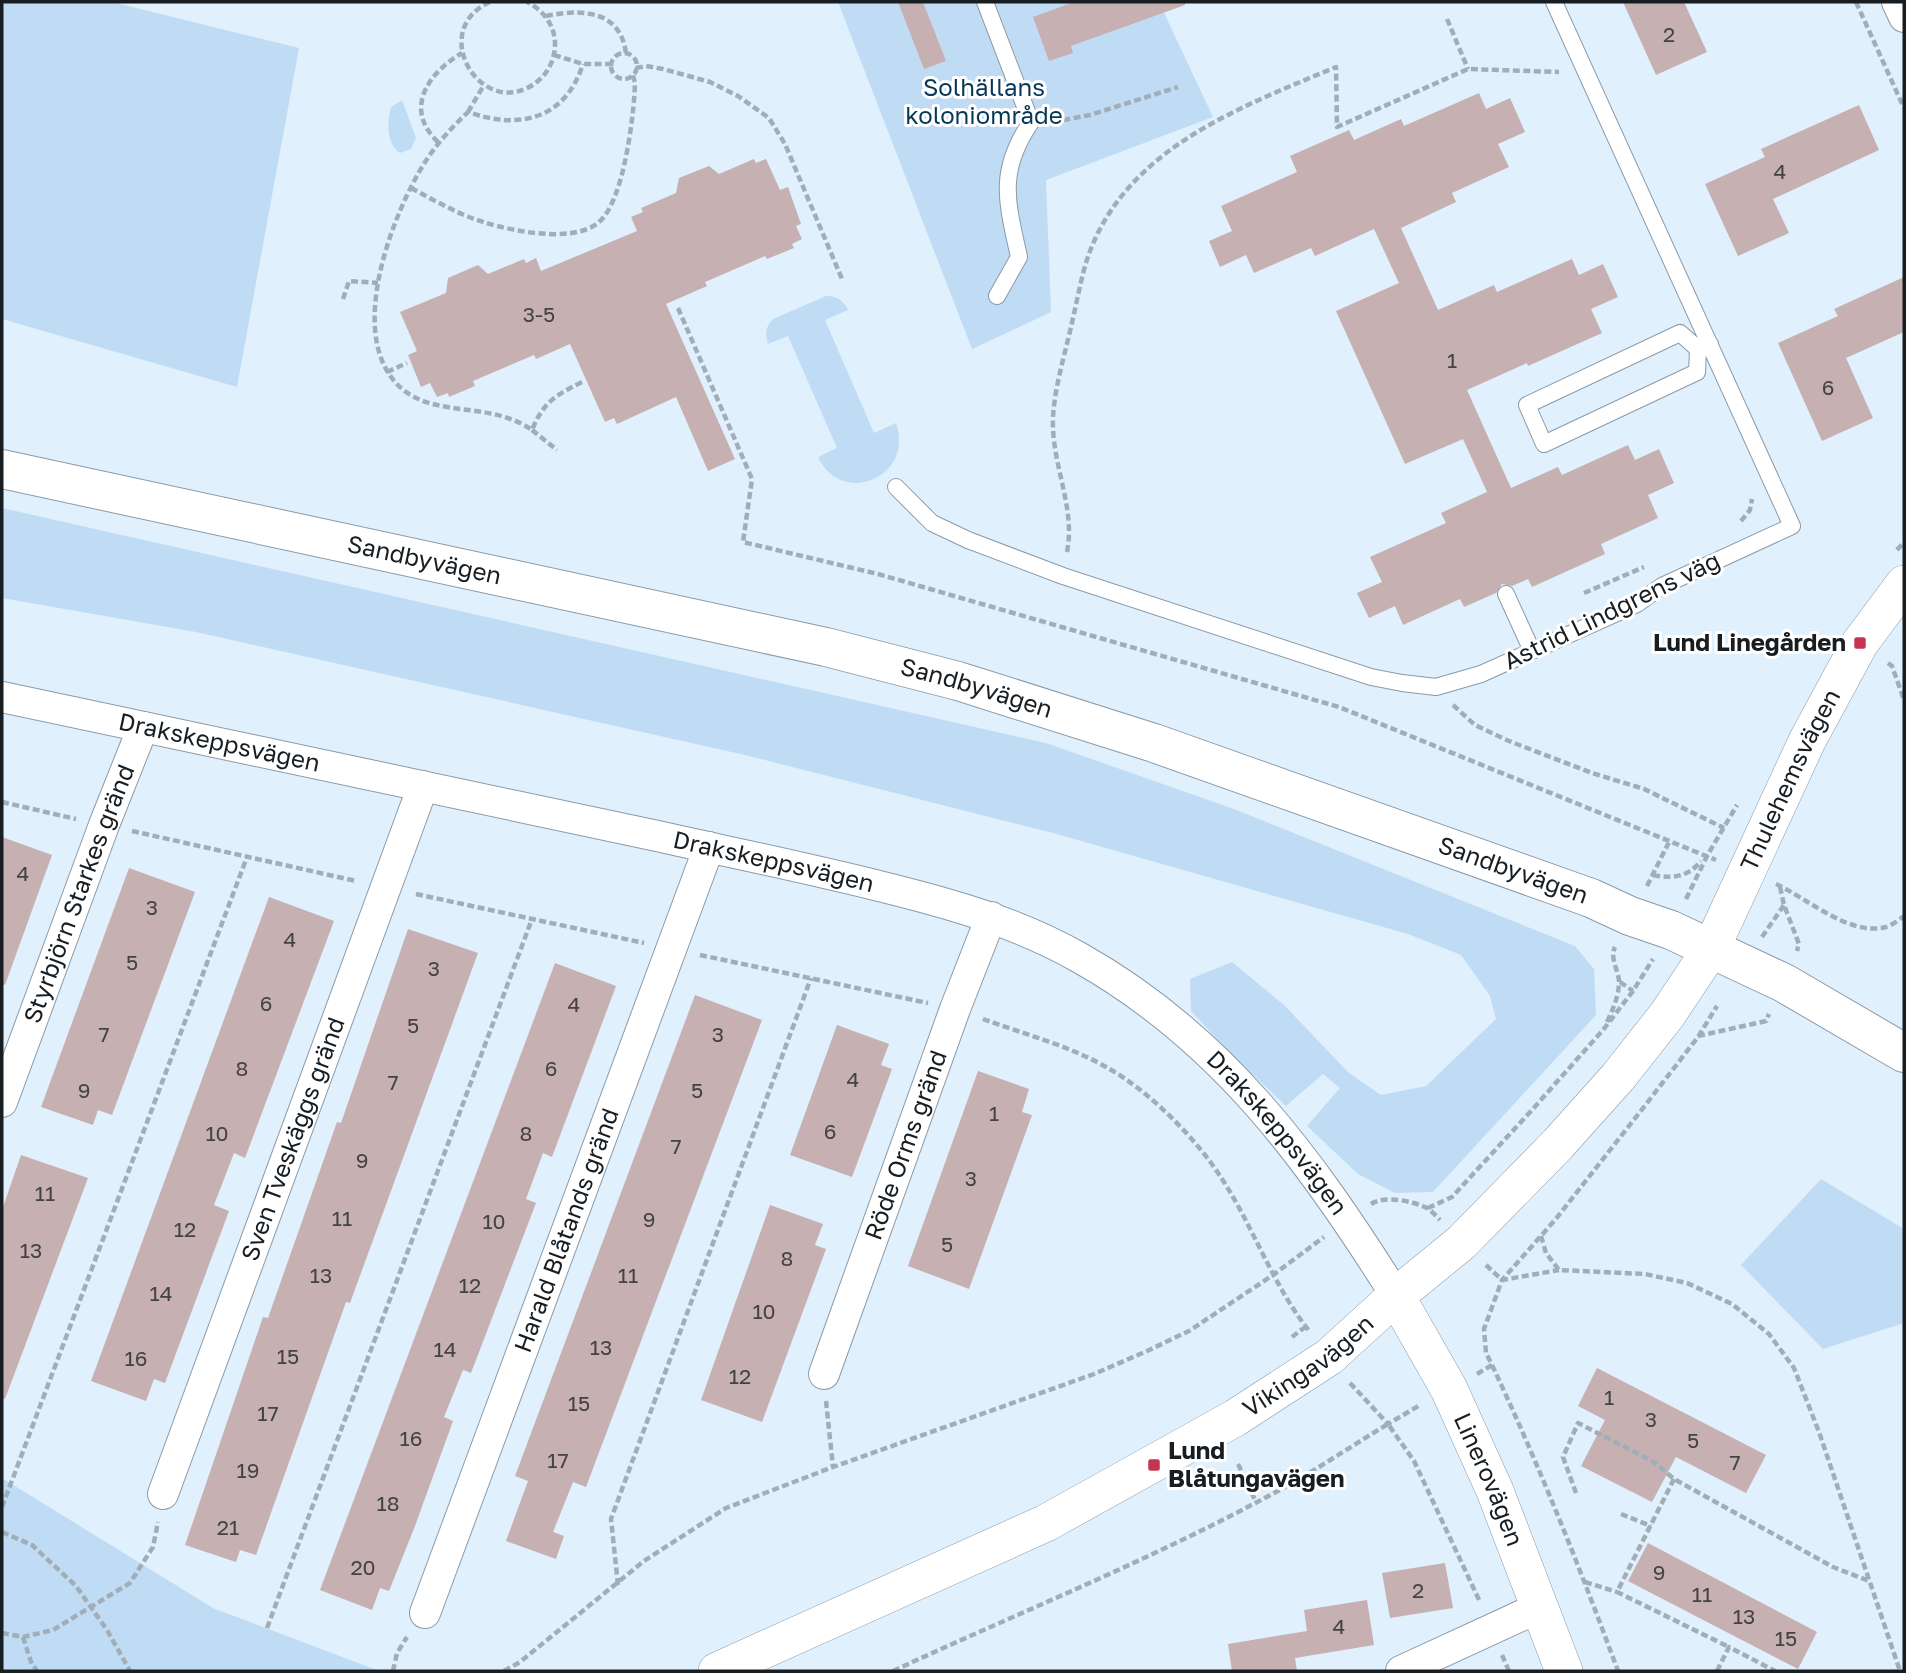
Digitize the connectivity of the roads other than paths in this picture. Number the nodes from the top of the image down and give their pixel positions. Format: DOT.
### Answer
graph roads {
  1 [pos="985,2"];
  2 [pos="1554,2"];
  3 [pos="1897,2"];
  4 [pos="1904,17"];
  5 [pos="997,296"];
  6 [pos="1704,346"];
  7 [pos="2,468"];
  8 [pos="896,487"];
  9 [pos="1904,584"];
  10 [pos="1506,594"];
  11 [pos="1532,652"];
  12 [pos="2,697"];
  13 [pos="143,727"];
  14 [pos="422,786"];
  15 [pos="709,848"];
  16 [pos="991,917"];
  17 [pos="1711,949"];
  18 [pos="1904,1053"];
  19 [pos="2,1102"];
  20 [pos="1396,1296"];
  21 [pos="824,1374"];
  22 [pos="163,1494"];
  23 [pos="1540,1607"];
  24 [pos="425,1613"];
  25 [pos="717,1671"];
  26 [pos="1401,1671"];
  27 [pos="1564,1671"];
  1 -- 5 [label="lane"];
  2 -- 6 [label="lane, Astrid Lindgrens väg"];
  3 -- 4 [label="street"];
  6 -- 6 [label="lane"];
  6 -- 11 [label="lane, Astrid Lindgrens väg"];
  7 -- 17 [label="main road, Sandbyvägen"];
  8 -- 11 [label="lane, Astrid Lindgrens väg"];
  9 -- 17 [label="street, Thulehemsvägen"];
  10 -- 11 [label="lane"];
  12 -- 13 [label="street, Drakskeppsvägen"];
  13 -- 14 [label="street, Drakskeppsvägen"];
  13 -- 19 [label="street, Styrbjörn Starkes gränd"];
  14 -- 15 [label="street, Drakskeppsvägen"];
  14 -- 22 [label="street, Sven Tveskäggs gränd"];
  15 -- 16 [label="street, Drakskeppsvägen"];
  15 -- 24 [label="street, Harald Blåtands gränd"];
  16 -- 20 [label="street, Drakskeppsvägen"];
  16 -- 21 [label="street, Röde Orms gränd"];
  17 -- 18 [label="main road, Sandbyvägen"];
  17 -- 20 [label="street, Vikingavägen"];
  20 -- 23 [label="street, Linerovägen"];
  20 -- 25 [label="street, Vikingavägen"];
  23 -- 26 [label="street"];
  23 -- 27 [label="street, Linerovägen"];
}
